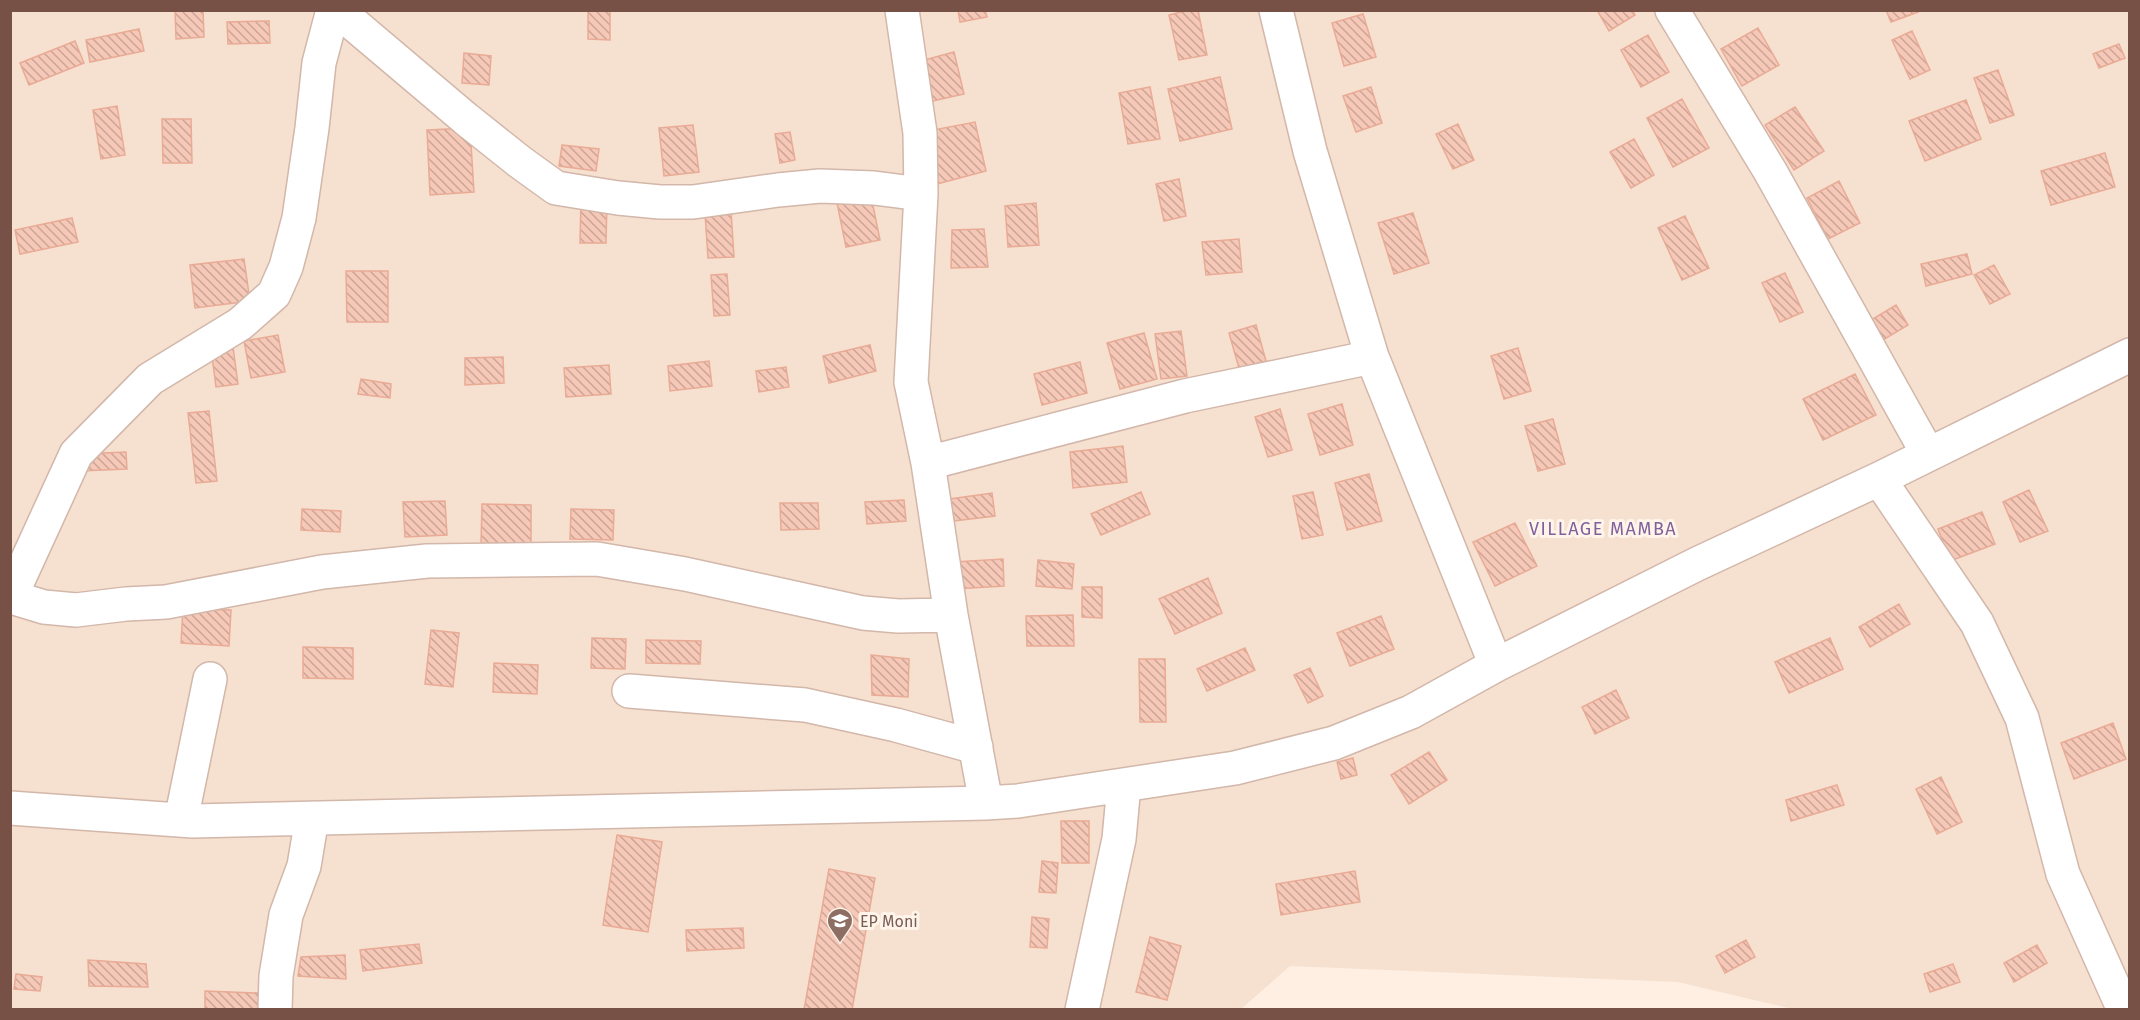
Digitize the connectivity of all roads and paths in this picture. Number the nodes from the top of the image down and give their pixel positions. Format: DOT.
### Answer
graph roads {
  1 [pos="335,10"];
  2 [pos="902,10"];
  3 [pos="1276,10"];
  4 [pos="1672,10"];
  5 [pos="921,194"];
  6 [pos="2130,355"];
  7 [pos="1372,357"];
  8 [pos="1928,454"];
  9 [pos="928,463"];
  10 [pos="1879,479"];
  11 [pos="11,598"];
  12 [pos="951,615"];
  13 [pos="1496,664"];
  14 [pos="210,679"];
  15 [pos="629,691"];
  16 [pos="976,747"];
  17 [pos="1124,785"];
  18 [pos="986,803"];
  19 [pos="10,808"];
  20 [pos="312,818"];
  21 [pos="182,820"];
  22 [pos="275,1010"];
  23 [pos="1082,1010"];
  24 [pos="2124,1010"];
  1 -- 5 [label="street"];
  1 -- 11 [label="street"];
  2 -- 5 [label="street"];
  3 -- 7 [label="street"];
  4 -- 8 [label="street"];
  5 -- 9 [label="street"];
  6 -- 8 [label="street"];
  7 -- 9 [label="street"];
  7 -- 13 [label="street"];
  8 -- 10 [label="street"];
  9 -- 12 [label="street"];
  10 -- 13 [label="street"];
  10 -- 24 [label="street"];
  11 -- 12 [label="street"];
  12 -- 16 [label="street"];
  13 -- 17 [label="street"];
  14 -- 21 [label="street"];
  15 -- 16 [label="street"];
  16 -- 18 [label="street"];
  17 -- 18 [label="street"];
  17 -- 23 [label="street"];
  18 -- 20 [label="street"];
  19 -- 21 [label="street"];
  20 -- 21 [label="street"];
  20 -- 22 [label="street"];
}
